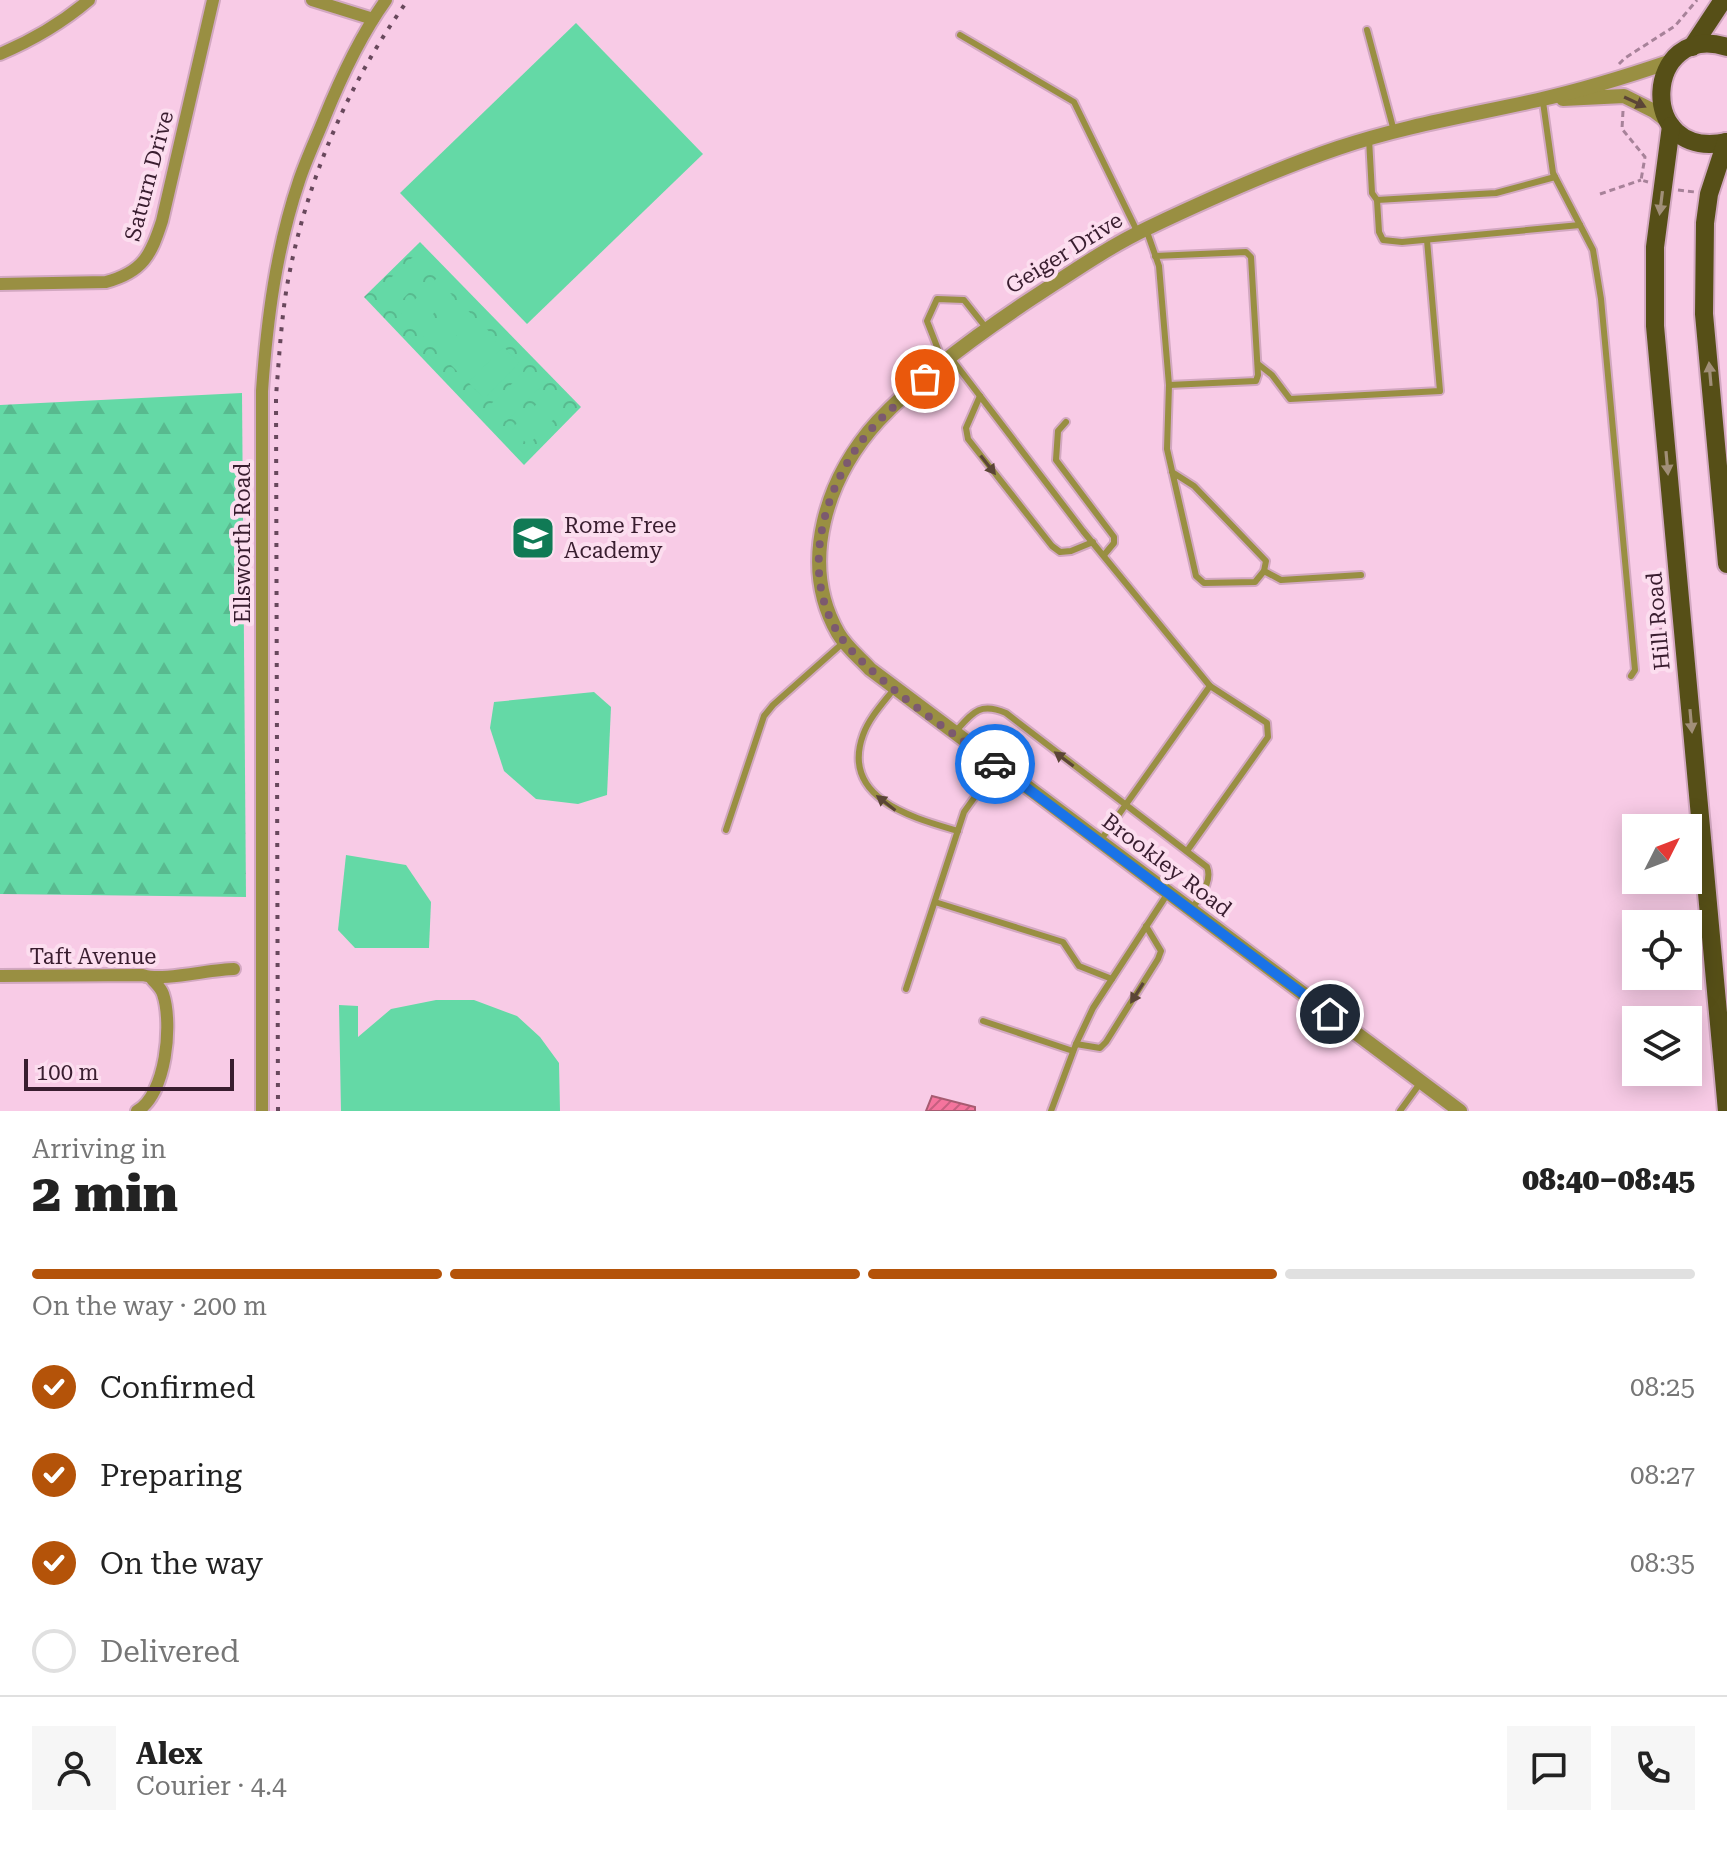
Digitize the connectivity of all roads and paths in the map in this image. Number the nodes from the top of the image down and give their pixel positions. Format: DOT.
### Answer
graph roads {
  1 [pos="89,0"];
  2 [pos="213,0"];
  3 [pos="312,0"];
  4 [pos="386,0"];
  5 [pos="1723,0"];
  6 [pos="373,19"];
  7 [pos="1367,30"];
  8 [pos="960,35"];
  9 [pos="1692,47"];
  10 [pos="1727,47"];
  11 [pos="0,54"];
  12 [pos="1672,61"];
  13 [pos="1542,99"];
  14 [pos="1669,124"];
  15 [pos="1394,131"];
  16 [pos="1369,139"];
  17 [pos="1726,142"];
  18 [pos="1555,177"];
  19 [pos="1641,180"];
  20 [pos="1600,194"];
  21 [pos="1377,200"];
  22 [pos="1580,225"];
  23 [pos="1142,231"];
  24 [pos="1427,240"];
  25 [pos="1155,256"];
  26 [pos="0,284"];
  27 [pos="987,329"];
  28 [pos="947,361"];
  29 [pos="1258,364"];
  30 [pos="1169,385"];
  31 [pos="980,396"];
  32 [pos="1066,422"];
  33 [pos="1172,472"];
  34 [pos="1093,542"];
  35 [pos="1104,555"];
  36 [pos="1727,564"];
  37 [pos="1264,571"];
  38 [pos="1361,575"];
  39 [pos="848,646"];
  40 [pos="1631,676"];
  41 [pos="1210,686"];
  42 [pos="895,688"];
  43 [pos="953,733"];
  44 [pos="997,766"];
  45 [pos="1126,806"];
  46 [pos="726,830"];
  47 [pos="958,831"];
  48 [pos="1100,842"];
  49 [pos="1187,851"];
  50 [pos="1168,893"];
  51 [pos="935,902"];
  52 [pos="1191,911"];
  53 [pos="1146,926"];
  54 [pos="234,969"];
  55 [pos="0,976"];
  56 [pos="152,979"];
  57 [pos="1112,979"];
  58 [pos="906,989"];
  59 [pos="983,1021"];
  60 [pos="1074,1047"];
  61 [pos="1421,1082"];
  62 [pos="137,1111"];
  63 [pos="262,1111"];
  64 [pos="1051,1111"];
  65 [pos="1400,1111"];
  66 [pos="1460,1111"];
  67 [pos="1727,1111"];
  1 -- 11 [label="street"];
  2 -- 26 [label="street, Saturn Drive"];
  3 -- 6 [label="street"];
  4 -- 6 [label="street, Ellsworth Road"];
  5 -- 9 [label="main road"];
  6 -- 63 [label="street, Ellsworth Road"];
  7 -- 15 [label="lane"];
  8 -- 23 [label="lane"];
  9 -- 10 [label="main road"];
  9 -- 12 [label="main road"];
  12 -- 13 [label="street, Geiger Drive"];
  12 -- 14 [label="main road, Hill Road"];
  13 -- 14 [label="street, Geiger Drive, one-way"];
  13 -- 15 [label="street, Geiger Drive"];
  13 -- 18 [label="lane"];
  14 -- 17 [label="main road"];
  14 -- 67 [label="main road, Hill Road, one-way"];
  15 -- 16 [label="street, Geiger Drive"];
  16 -- 21 [label="lane"];
  16 -- 23 [label="street, Geiger Drive"];
  36 -- 17 [label="main road, one-way"];
  18 -- 21 [label="lane"];
  18 -- 22 [label="lane"];
  19 -- 20 [label="path"];
  21 -- 24 [label="lane"];
  22 -- 24 [label="lane"];
  22 -- 40 [label="lane"];
  23 -- 25 [label="lane"];
  23 -- 27 [label="street, Geiger Drive"];
  24 -- 29 [label="lane"];
  25 -- 29 [label="lane"];
  25 -- 30 [label="lane"];
  27 -- 28 [label="street, Geiger Drive"];
  27 -- 28 [label="lane"];
  28 -- 31 [label="lane"];
  28 -- 39 [label="street, Geiger Drive"];
  29 -- 30 [label="lane"];
  30 -- 33 [label="lane"];
  31 -- 34 [label="lane"];
  31 -- 34 [label="lane, one-way"];
  32 -- 35 [label="lane"];
  33 -- 37 [label="lane"];
  33 -- 37 [label="lane"];
  34 -- 35 [label="lane"];
  35 -- 41 [label="lane"];
  37 -- 38 [label="lane"];
  39 -- 42 [label="street, Brookley Road"];
  39 -- 46 [label="lane"];
  41 -- 45 [label="lane"];
  41 -- 49 [label="lane"];
  42 -- 43 [label="street, Brookley Road"];
  47 -- 42 [label="lane, one-way"];
  43 -- 44 [label="street, Brookley Road"];
  45 -- 43 [label="lane, one-way"];
  44 -- 47 [label="lane"];
  44 -- 48 [label="street, Brookley Road"];
  45 -- 48 [label="lane"];
  45 -- 49 [label="lane"];
  47 -- 51 [label="lane"];
  48 -- 50 [label="street, Brookley Road"];
  49 -- 52 [label="lane"];
  50 -- 52 [label="street, Brookley Road"];
  50 -- 53 [label="lane"];
  51 -- 57 [label="lane"];
  51 -- 58 [label="lane"];
  52 -- 61 [label="street, Brookley Road"];
  53 -- 57 [label="lane"];
  53 -- 60 [label="lane, one-way"];
  54 -- 56 [label="street, Taft Avenue"];
  55 -- 56 [label="street, Taft Avenue"];
  56 -- 62 [label="street"];
  57 -- 60 [label="lane"];
  59 -- 60 [label="lane"];
  60 -- 64 [label="lane"];
  61 -- 65 [label="lane"];
  61 -- 66 [label="street, Brookley Road"];
}
